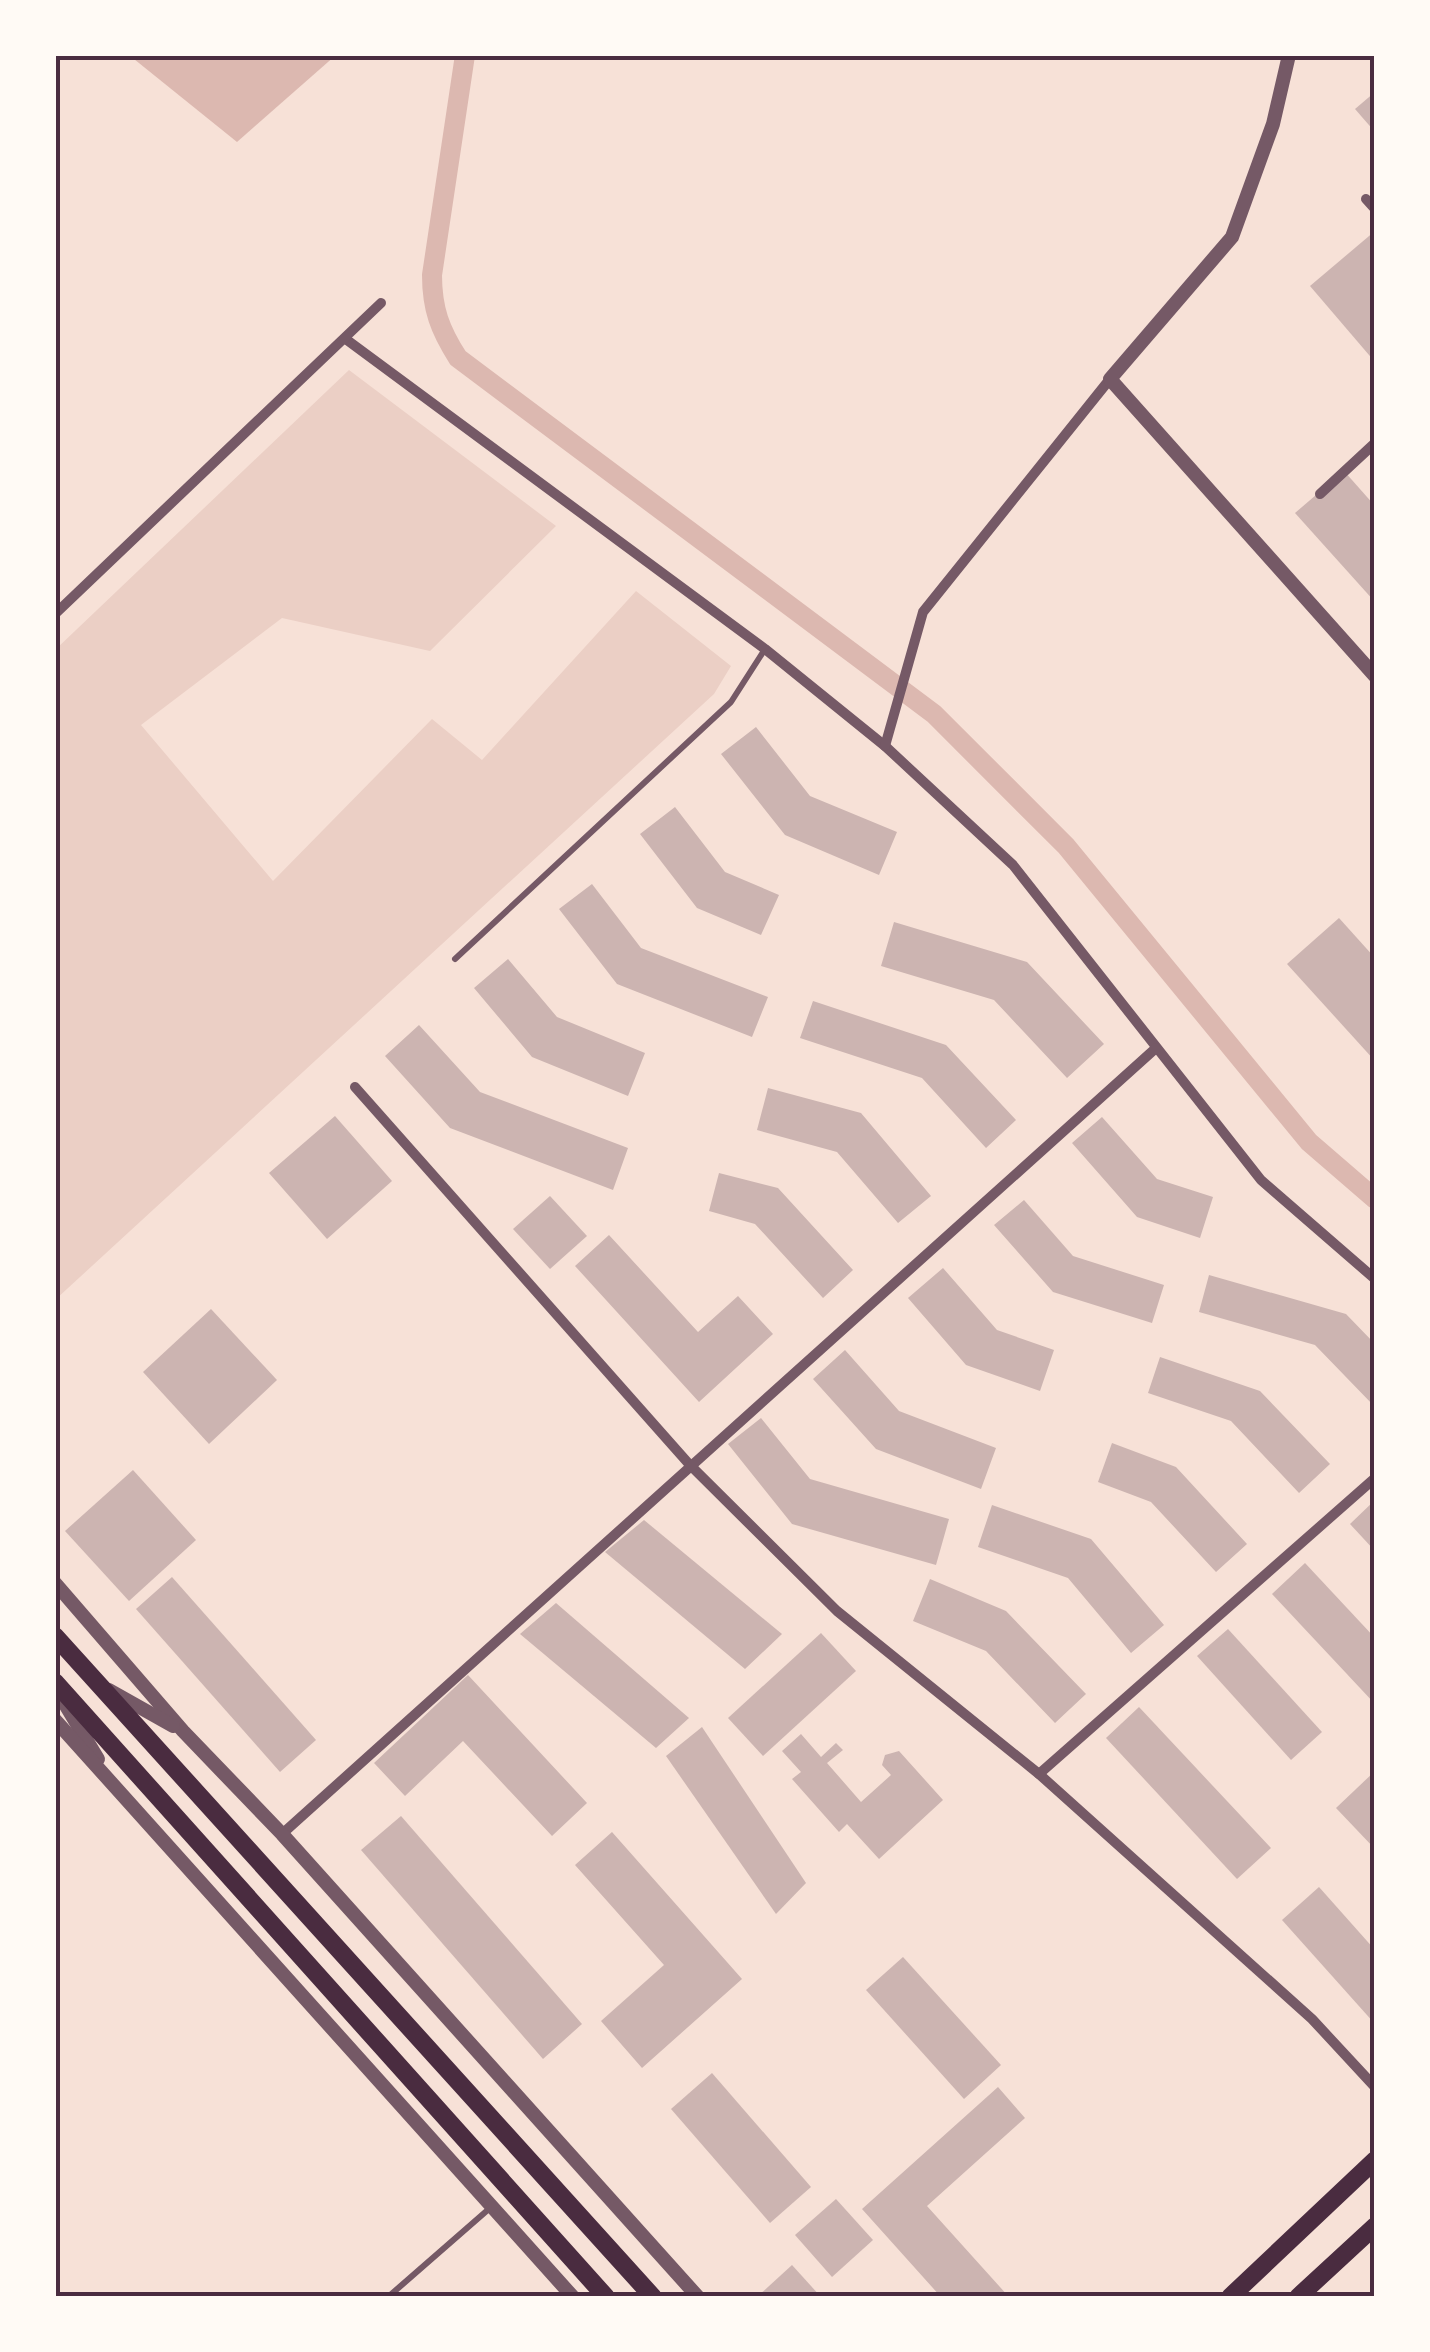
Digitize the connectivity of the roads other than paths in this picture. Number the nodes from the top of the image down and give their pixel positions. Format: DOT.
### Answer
graph roads {
  1 [pos="1289,55"];
  2 [pos="1366,199"];
  3 [pos="1375,210"];
  4 [pos="381,303"];
  5 [pos="346,340"];
  6 [pos="1110,379"];
  7 [pos="1374,447"];
  8 [pos="1320,494"];
  9 [pos="55,614"];
  10 [pos="765,649"];
  11 [pos="1375,676"];
  12 [pos="885,746"];
  13 [pos="455,959"];
  14 [pos="1156,1048"];
  15 [pos="355,1087"];
  16 [pos="1375,1280"];
  17 [pos="689,1464"];
  18 [pos="1375,1478"];
  19 [pos="55,1584"];
  20 [pos="55,1636"];
  21 [pos="90,1679"];
  22 [pos="55,1684"];
  23 [pos="55,1720"];
  24 [pos="183,1731"];
  25 [pos="1040,1774"];
  26 [pos="114,1786"];
  27 [pos="282,1834"];
  28 [pos="1375,2087"];
  29 [pos="1375,2160"];
  30 [pos="490,2208"];
  31 [pos="1375,2226"];
  32 [pos="388,2297"];
  33 [pos="572,2297"];
  34 [pos="606,2297"];
  35 [pos="652,2297"];
  36 [pos="698,2297"];
  37 [pos="1230,2297"];
  38 [pos="1298,2297"];
  1 -- 6 [label="street"];
  2 -- 3 [label="street"];
  4 -- 5 [label="street"];
  5 -- 9 [label="street"];
  5 -- 10 [label="street"];
  6 -- 11 [label="street"];
  6 -- 12 [label="street"];
  7 -- 8 [label="street"];
  10 -- 12 [label="street"];
  10 -- 13 [label="lane"];
  12 -- 14 [label="street"];
  14 -- 16 [label="street"];
  14 -- 17 [label="street"];
  15 -- 17 [label="street"];
  17 -- 25 [label="street"];
  17 -- 27 [label="street"];
  18 -- 25 [label="street"];
  19 -- 24 [label="street"];
  20 -- 21 [label="main road"];
  21 -- 24 [label="street"];
  21 -- 35 [label="main road"];
  22 -- 26 [label="street"];
  22 -- 34 [label="main road"];
  23 -- 26 [label="street"];
  24 -- 27 [label="street"];
  25 -- 28 [label="street"];
  26 -- 30 [label="street"];
  27 -- 36 [label="street"];
  29 -- 37 [label="main road"];
  30 -- 32 [label="lane"];
  30 -- 33 [label="street"];
  31 -- 38 [label="main road"];
}
